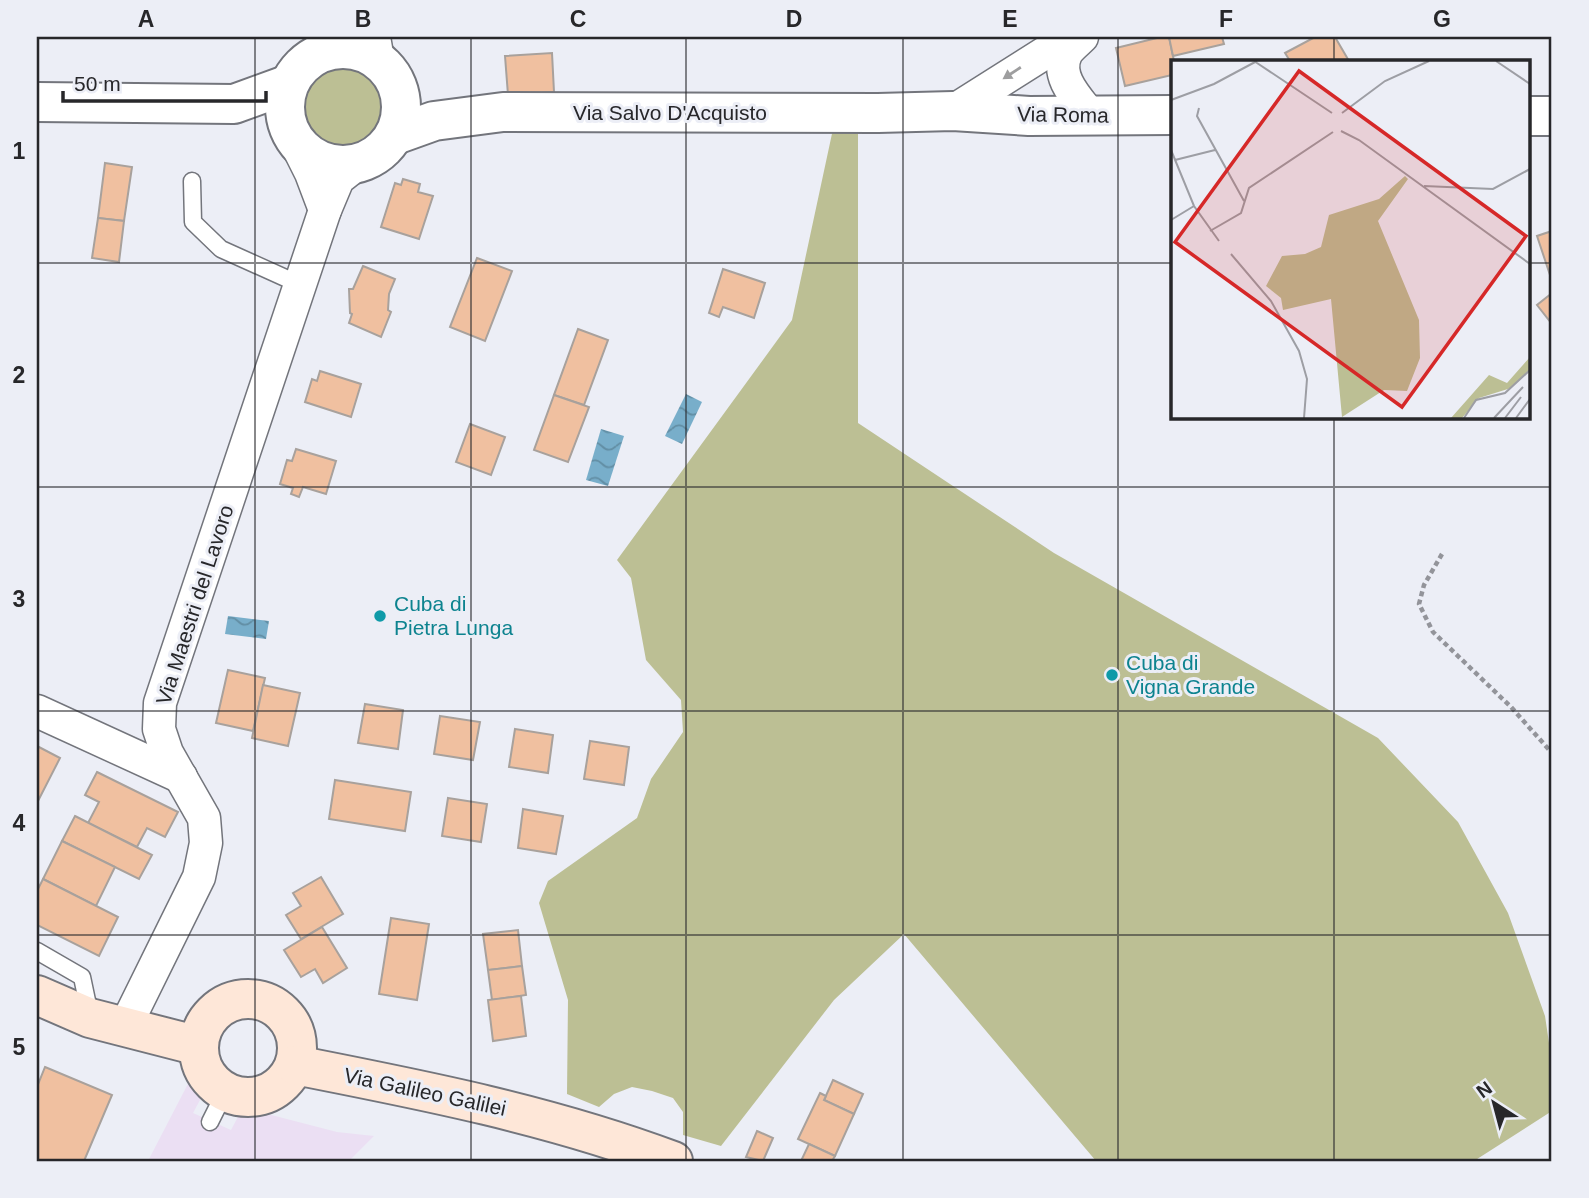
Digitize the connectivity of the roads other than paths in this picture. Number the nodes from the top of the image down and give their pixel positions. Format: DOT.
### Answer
graph roads {
  1 [pos="1070,37"];
  2 [pos="1082,37"];
  3 [pos="339,43"];
  4 [pos="383,61"];
  5 [pos="289,83"];
  6 [pos="37,102"];
  7 [pos="234,104"];
  8 [pos="953,111"];
  9 [pos="503,113"];
  10 [pos="836,113"];
  11 [pos="1090,116"];
  12 [pos="1171,116"];
  13 [pos="1530,116"];
  14 [pos="1552,116"];
  15 [pos="395,135"];
  16 [pos="293,137"];
  17 [pos="357,164"];
  18 [pos="192,181"];
  19 [pos="325,210"];
  20 [pos="301,285"];
  21 [pos="37,711"];
  22 [pos="181,777"];
  23 [pos="37,951"];
  24 [pos="37,995"];
  25 [pos="108,1022"];
  26 [pos="199,1046"];
  27 [pos="295,1065"];
  28 [pos="673,1161"];
  1 -- 8 [label="street, one-way"];
  2 -- 11 [label="street"];
  3 -- 4 [label="street"];
  3 -- 5 [label="street"];
  4 -- 9 [label="street"];
  4 -- 15 [label="street"];
  5 -- 7 [label="street"];
  5 -- 16 [label="street"];
  6 -- 7 [label="street"];
  7 -- 16 [label="street"];
  8 -- 10 [label="street, Via Roma"];
  8 -- 11 [label="street, Via Roma"];
  9 -- 10 [label="street, Via Salvo D'Acquisto"];
  9 -- 15 [label="street"];
  11 -- 12 [label="street, Via Roma"];
  13 -- 14 [label="street"];
  15 -- 17 [label="street"];
  16 -- 17 [label="street"];
  16 -- 19 [label="street"];
  17 -- 19 [label="street, Via Maestri del Lavoro"];
  18 -- 20 [label="lane"];
  19 -- 20 [label="street, Via Maestri del Lavoro"];
  20 -- 22 [label="street, Via Maestri del Lavoro"];
  21 -- 22 [label="street"];
  22 -- 25 [label="street, Via Maestri del Lavoro"];
  23 -- 25 [label="lane"];
  24 -- 25 [label="main road"];
  25 -- 26 [label="main road"];
  26 -- 27 [label="main road"];
  26 -- 27 [label="main road"];
  27 -- 28 [label="main road, Via Galileo Galilei"];
}
